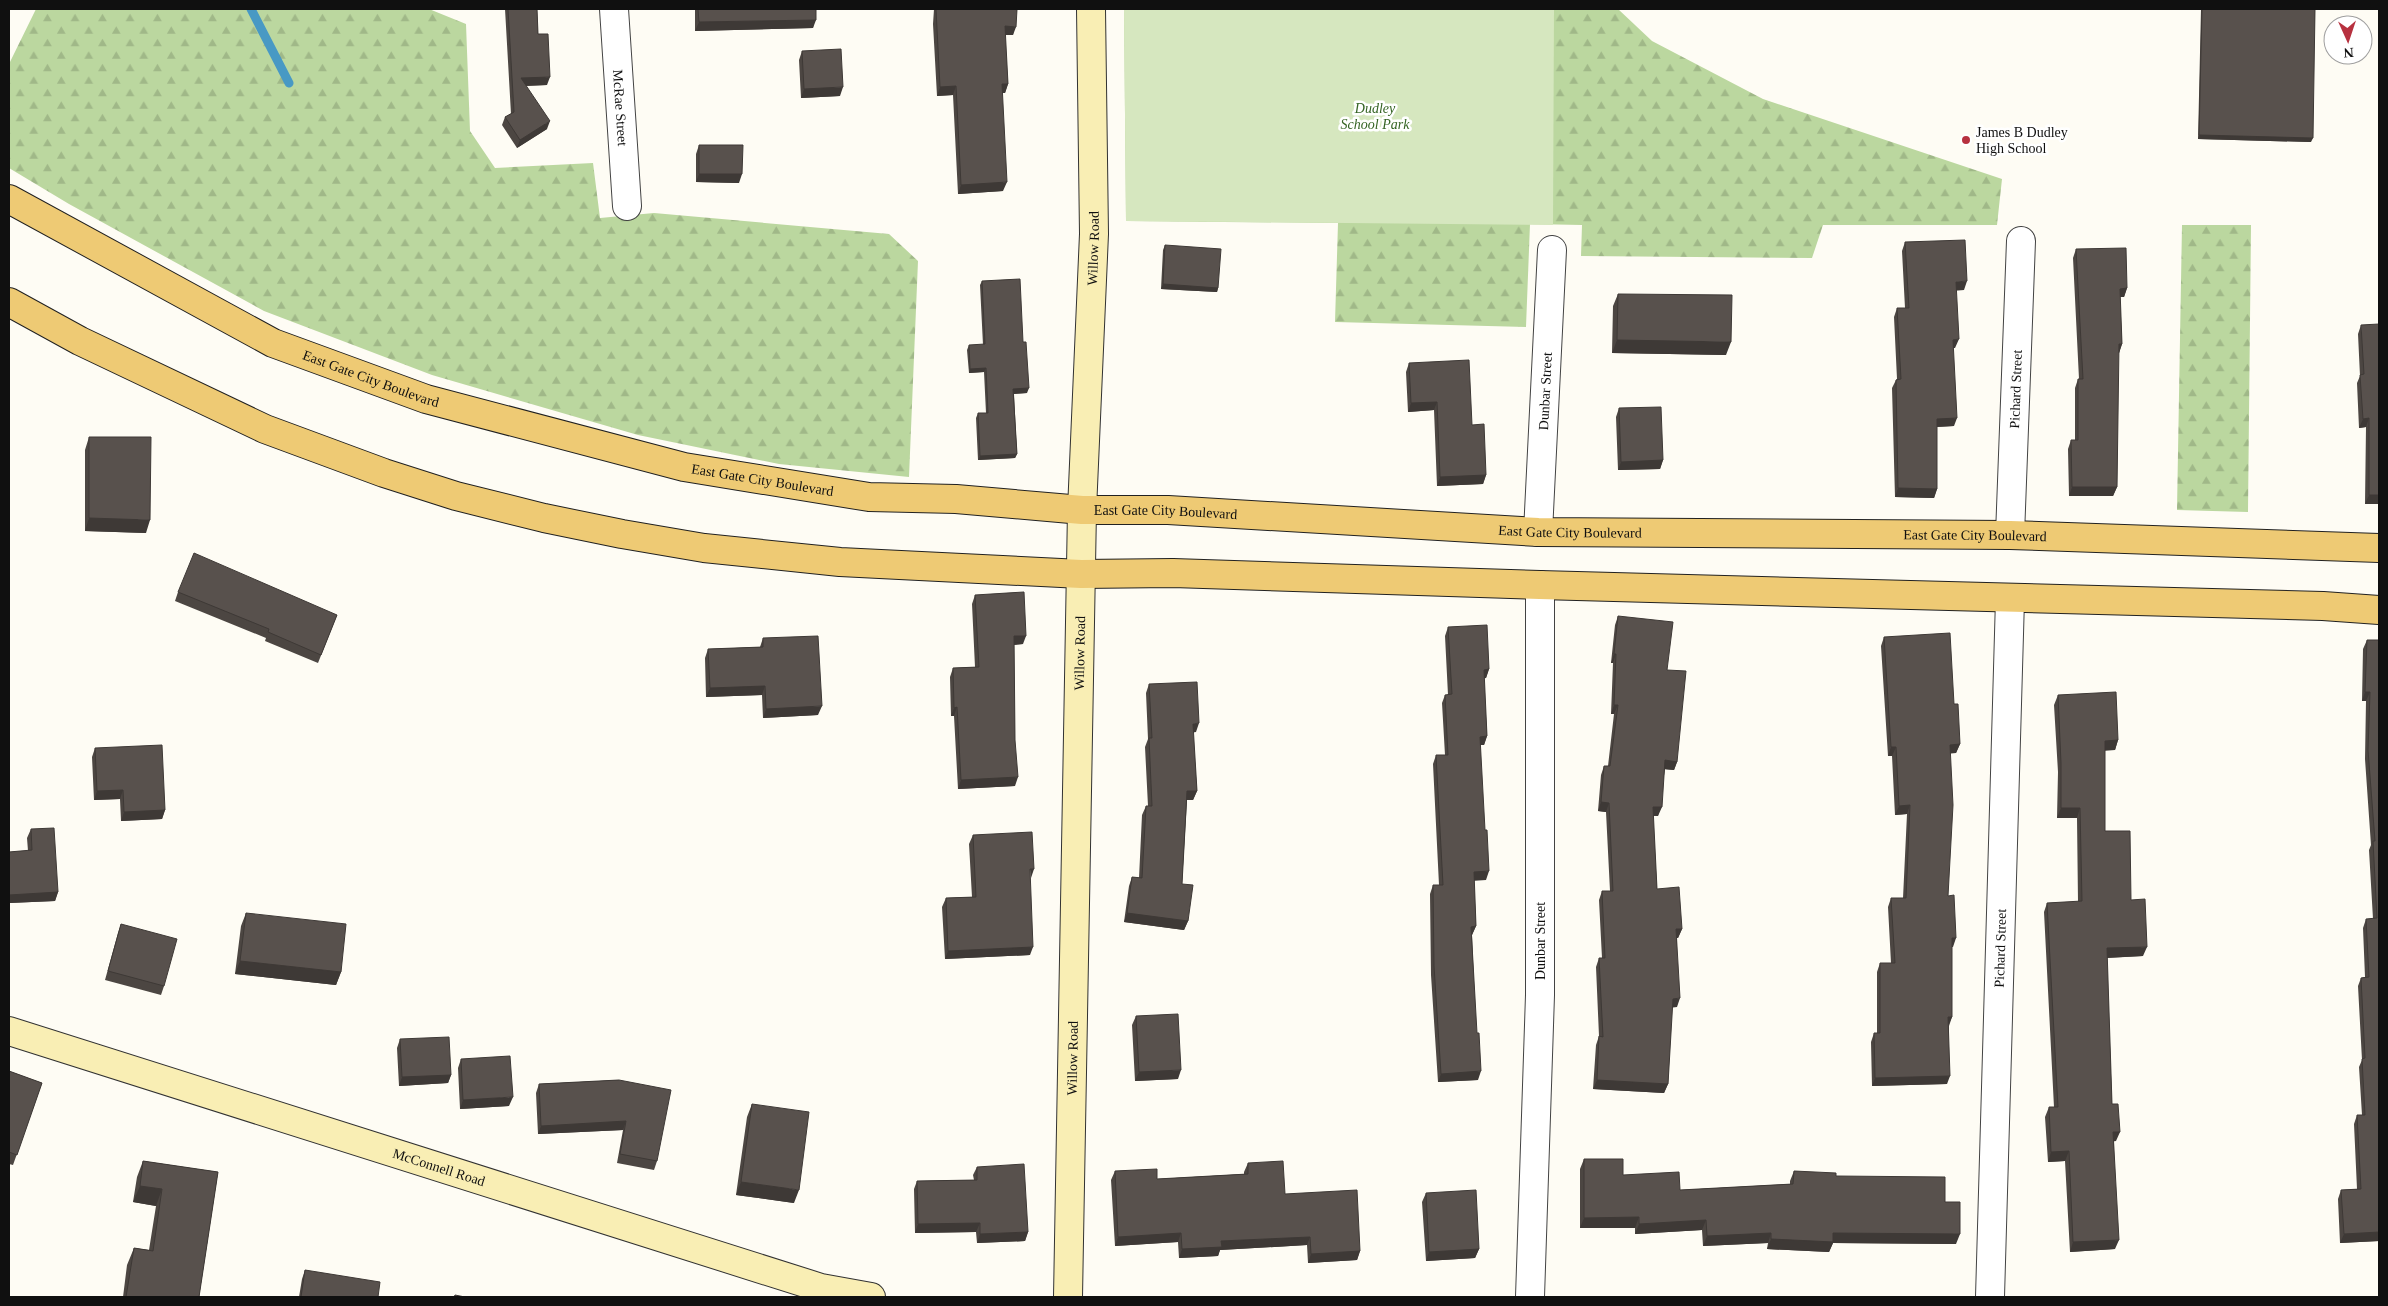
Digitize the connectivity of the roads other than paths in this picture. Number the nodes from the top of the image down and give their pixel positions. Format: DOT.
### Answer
graph roads {
  1 [pos="614,9"];
  2 [pos="1091,9"];
  3 [pos="9,199"];
  4 [pos="626,206"];
  5 [pos="2021,241"];
  6 [pos="1552,250"];
  7 [pos="9,302"];
  8 [pos="1082,510"];
  9 [pos="1538,532"];
  10 [pos="2010,535"];
  11 [pos="2379,548"];
  12 [pos="1081,574"];
  13 [pos="1540,585"];
  14 [pos="2010,599"];
  15 [pos="2379,610"];
  16 [pos="9,1031"];
  17 [pos="871,1297"];
  18 [pos="1068,1297"];
  19 [pos="1530,1297"];
  20 [pos="1990,1297"];
  1 -- 4 [label="street, McRae Street"];
  2 -- 8 [label="street, Willow Road"];
  3 -- 8 [label="main road, East Gate City Boulevard"];
  5 -- 10 [label="street, Pichard Street"];
  6 -- 9 [label="street, Dunbar Street"];
  7 -- 12 [label="main road"];
  8 -- 9 [label="main road, East Gate City Boulevard"];
  8 -- 12 [label="street, Willow Road"];
  9 -- 10 [label="main road, East Gate City Boulevard"];
  10 -- 11 [label="main road, East Gate City Boulevard"];
  12 -- 13 [label="main road"];
  12 -- 18 [label="street, Willow Road"];
  13 -- 14 [label="main road"];
  13 -- 19 [label="street, Dunbar Street"];
  14 -- 15 [label="main road"];
  14 -- 20 [label="street, Pichard Street"];
  16 -- 17 [label="street, McConnell Road"];
}
